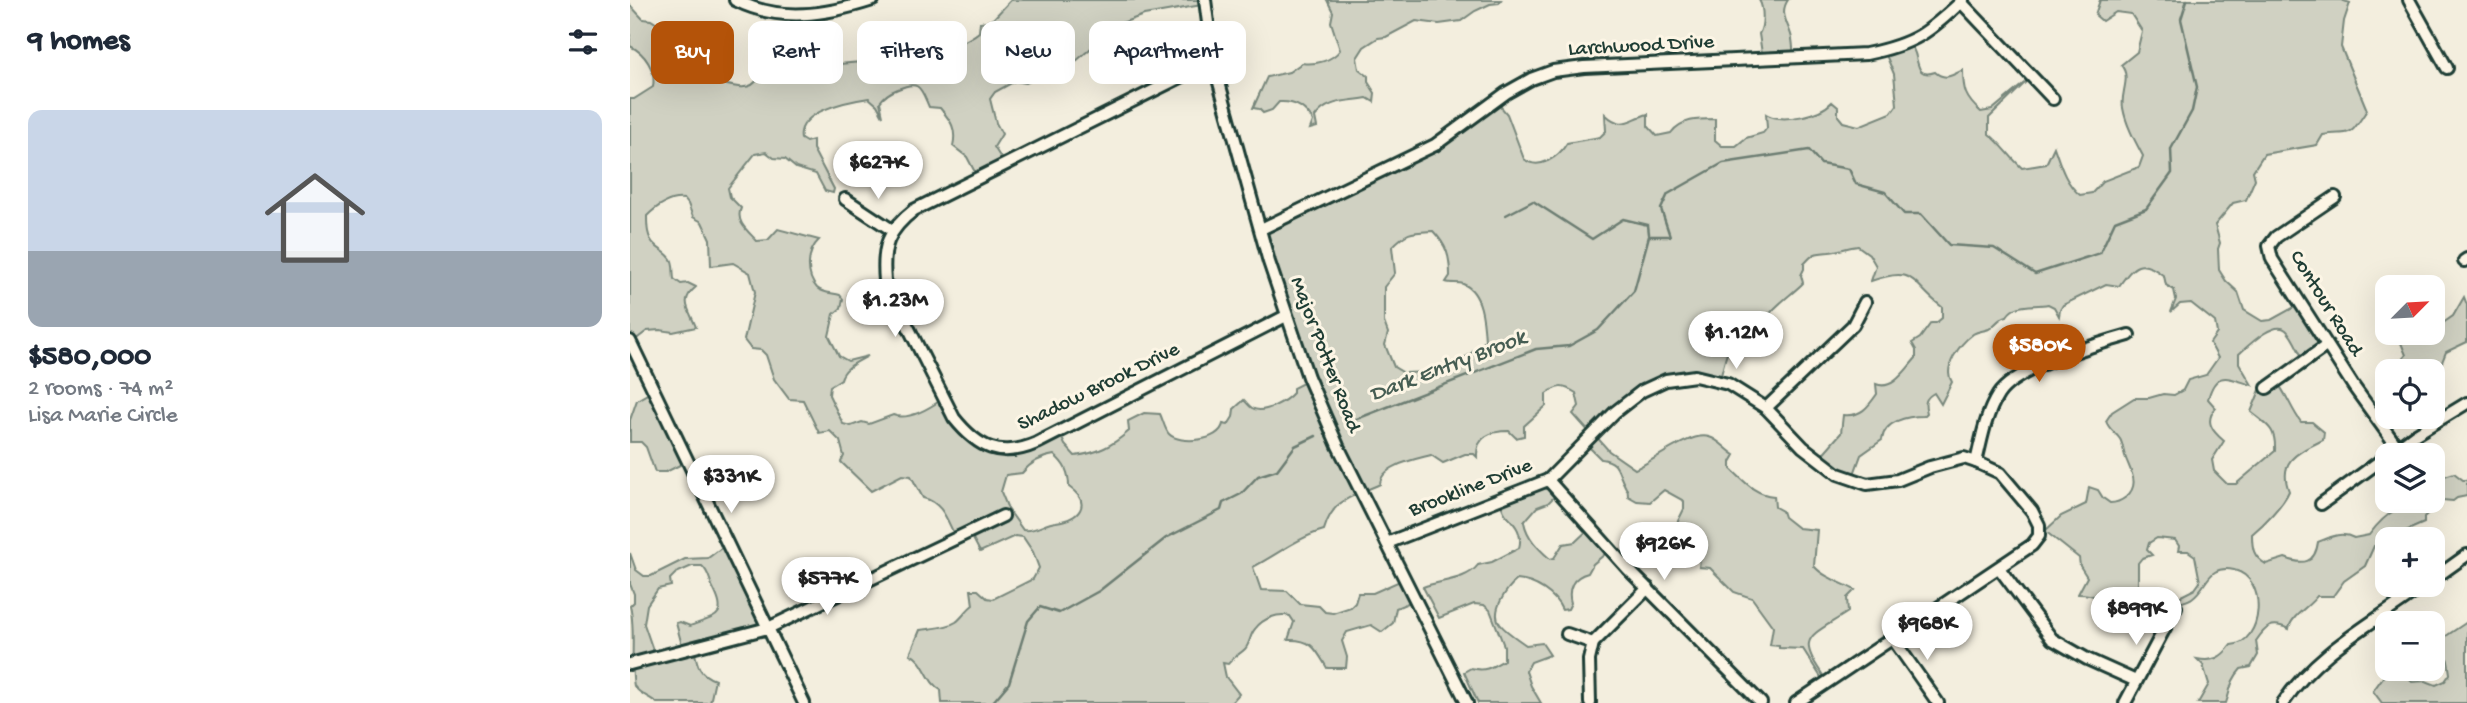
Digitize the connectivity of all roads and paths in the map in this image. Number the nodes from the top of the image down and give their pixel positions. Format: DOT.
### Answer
graph roads {
  1 [pos="735,0"];
  2 [pos="873,0"];
  3 [pos="1205,0"];
  4 [pos="2409,0"];
  5 [pos="1962,1"];
  6 [pos="1208,21"];
  7 [pos="2447,68"];
  8 [pos="1167,84"];
  9 [pos="1220,84"];
  10 [pos="2053,99"];
  11 [pos="2335,197"];
  12 [pos="845,199"];
  13 [pos="1261,229"];
  14 [pos="892,230"];
  15 [pos="1865,302"];
  16 [pos="1286,316"];
  17 [pos="2129,335"];
  18 [pos="630,341"];
  19 [pos="2326,346"];
  20 [pos="2267,388"];
  21 [pos="2467,403"];
  22 [pos="1766,408"];
  23 [pos="2394,443"];
  24 [pos="2405,443"];
  25 [pos="1976,462"];
  26 [pos="2375,465"];
  27 [pos="1548,480"];
  28 [pos="2321,504"];
  29 [pos="1003,516"];
  30 [pos="1387,543"];
  31 [pos="2467,555"];
  32 [pos="1999,568"];
  33 [pos="2445,571"];
  34 [pos="1648,588"];
  35 [pos="2408,597"];
  36 [pos="2176,607"];
  37 [pos="768,628"];
  38 [pos="1567,634"];
  39 [pos="1893,639"];
  40 [pos="1593,643"];
  41 [pos="630,664"];
  42 [pos="2136,681"];
  43 [pos="804,703"];
  44 [pos="1467,703"];
  45 [pos="1590,703"];
  46 [pos="1761,703"];
  47 [pos="1796,703"];
  48 [pos="1938,703"];
  49 [pos="2125,703"];
  50 [pos="2283,703"];
  1 -- 2 [label="street"];
  3 -- 6 [label="street, Major Potter Road"];
  4 -- 7 [label="street"];
  5 -- 10 [label="street"];
  5 -- 13 [label="street, Larchwood Drive"];
  8 -- 14 [label="street"];
  9 -- 13 [label="street, Major Potter Road"];
  11 -- 19 [label="street, Contour Road"];
  12 -- 14 [label="street"];
  13 -- 16 [label="street, Major Potter Road"];
  14 -- 16 [label="street, Shadow Brook Drive"];
  15 -- 22 [label="street"];
  16 -- 30 [label="street, Major Potter Road"];
  17 -- 25 [label="street"];
  18 -- 37 [label="street"];
  19 -- 20 [label="street"];
  19 -- 23 [label="street, Contour Road"];
  21 -- 24 [label="street"];
  22 -- 25 [label="street, Brookline Drive"];
  22 -- 27 [label="street, Brookline Drive"];
  25 -- 32 [label="street"];
  26 -- 28 [label="street"];
  27 -- 30 [label="street, Brookline Drive"];
  27 -- 34 [label="street"];
  29 -- 37 [label="street"];
  30 -- 44 [label="street, Major Potter Road"];
  31 -- 33 [label="street"];
  32 -- 39 [label="street"];
  32 -- 42 [label="street"];
  34 -- 40 [label="street"];
  34 -- 46 [label="street"];
  35 -- 50 [label="street"];
  36 -- 42 [label="street"];
  37 -- 41 [label="street"];
  37 -- 43 [label="street"];
  38 -- 40 [label="street"];
  39 -- 47 [label="street"];
  39 -- 48 [label="street"];
  40 -- 45 [label="street"];
  42 -- 49 [label="street"];
}
